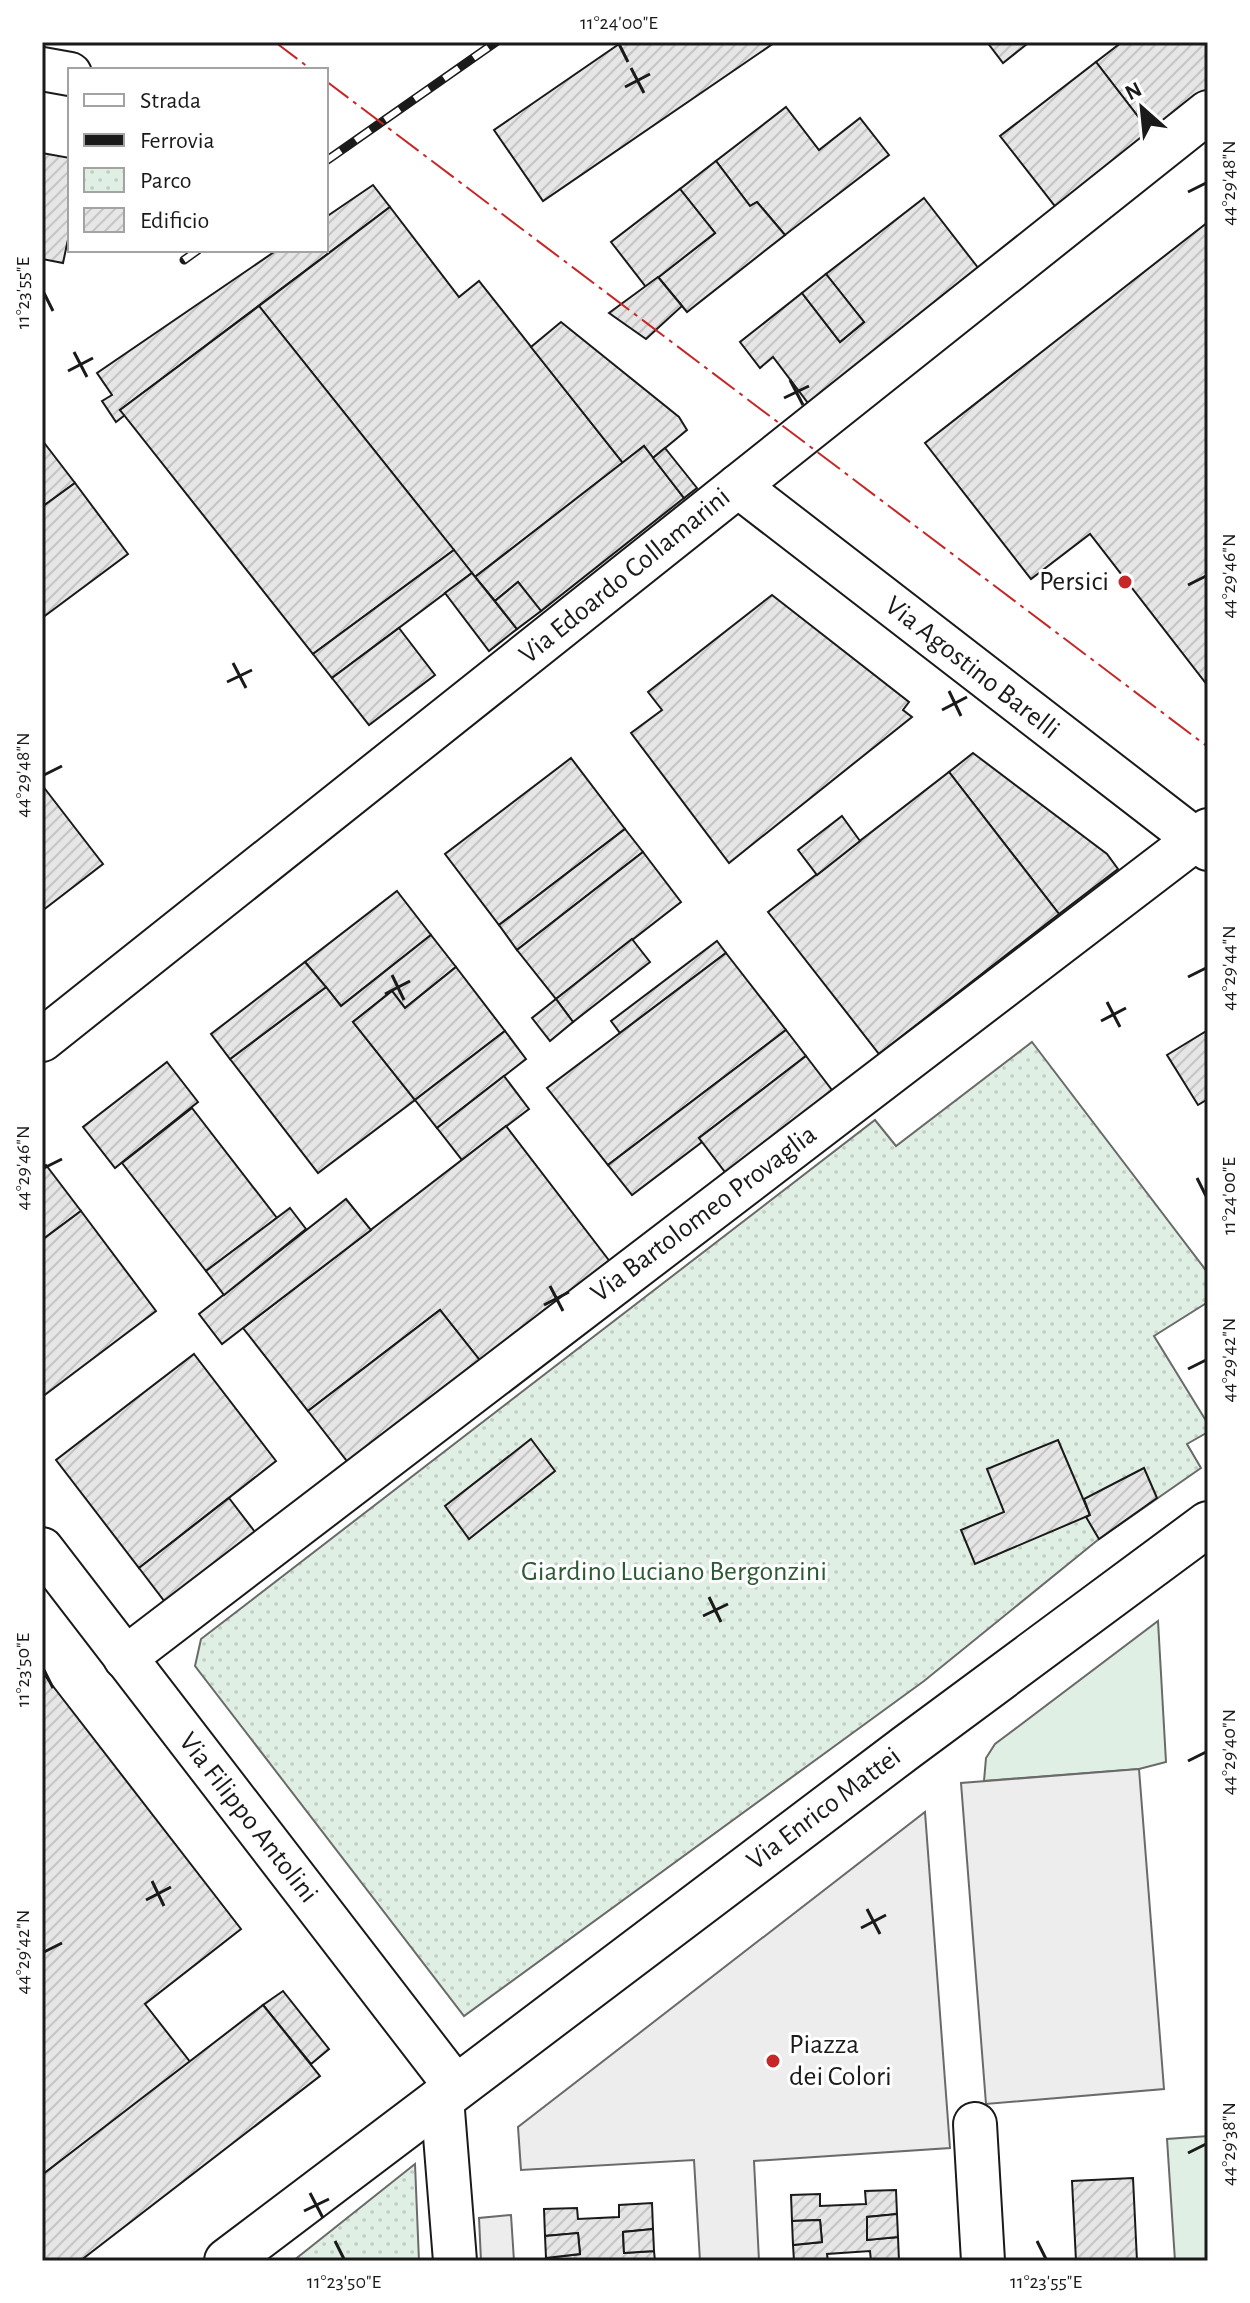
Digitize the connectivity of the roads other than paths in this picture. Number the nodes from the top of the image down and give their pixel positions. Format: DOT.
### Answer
graph roads {
  1 [pos="42,69"];
  2 [pos="68,74"];
  3 [pos="1208,112"];
  4 [pos="738,486"];
  5 [pos="1204,839"];
  6 [pos="42,1040"];
  7 [pos="1207,1526"];
  8 [pos="42,1549"];
  9 [pos="125,1658"];
  10 [pos="449,2093"];
  11 [pos="975,2124"];
  12 [pos="227,2261"];
  13 [pos="455,2261"];
  14 [pos="983,2261"];
  1 -- 2 [label="street"];
  3 -- 4 [label="street, Via Edoardo Collamarini"];
  4 -- 5 [label="street, Via Agostino Barelli"];
  4 -- 6 [label="street, Via Edoardo Collamarini"];
  5 -- 9 [label="street, Via Bartolomeo Provaglia"];
  7 -- 10 [label="main road, Via Enrico Mattei"];
  8 -- 9 [label="street, Via Filippo Antolini"];
  9 -- 10 [label="street, Via Filippo Antolini"];
  10 -- 12 [label="main road, Via Enrico Mattei"];
  10 -- 13 [label="street"];
  11 -- 14 [label="street"];
}
